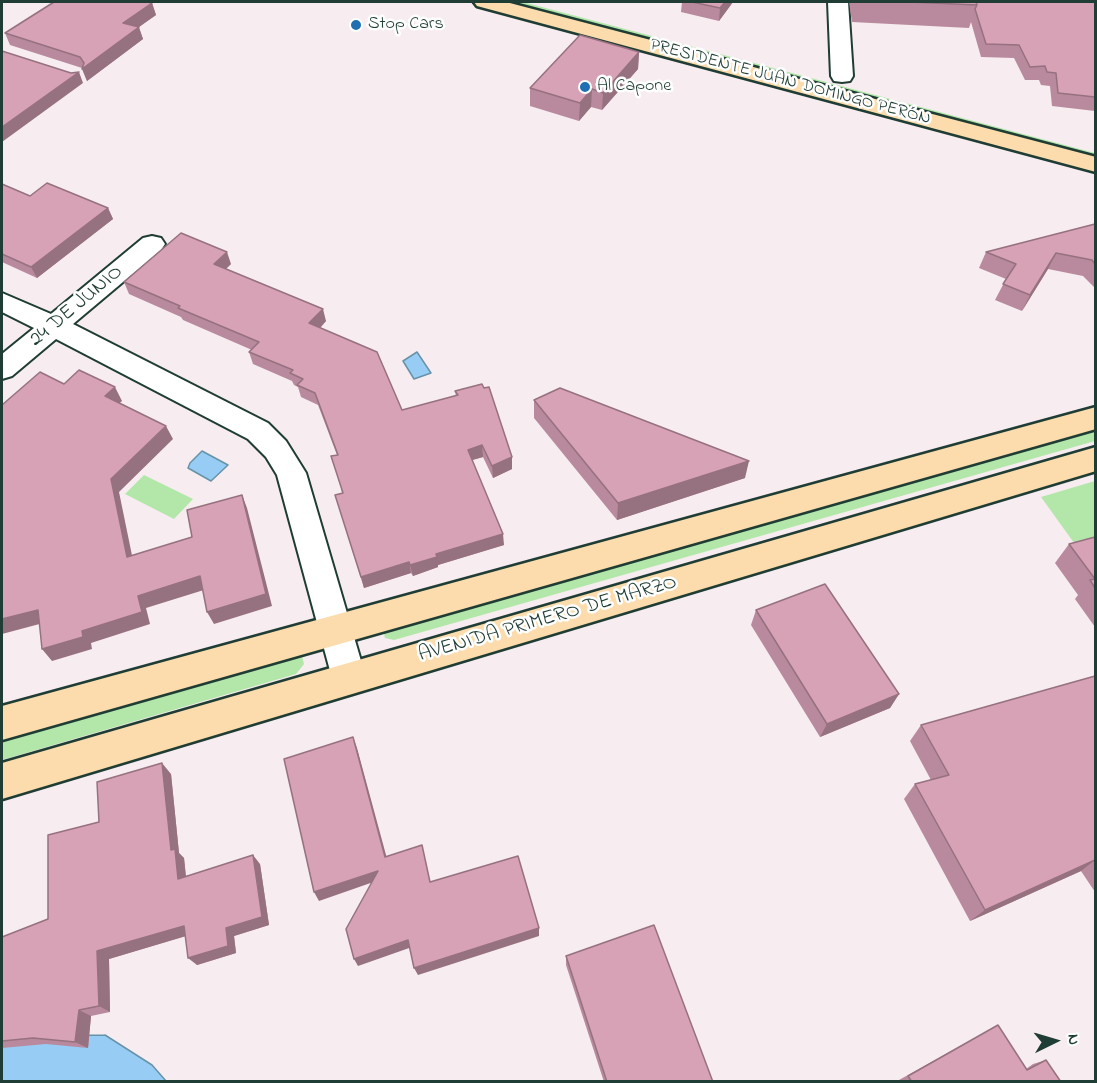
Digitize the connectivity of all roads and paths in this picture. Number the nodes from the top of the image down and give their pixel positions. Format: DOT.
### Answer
graph roads {
  1 [pos="484,2"];
  2 [pos="559,2"];
  3 [pos="838,2"];
  4 [pos="722,54"];
  5 [pos="842,76"];
  6 [pos="946,103"];
  7 [pos="1095,165"];
  8 [pos="152,244"];
  9 [pos="2,302"];
  10 [pos="54,326"];
  11 [pos="2,369"];
  12 [pos="1095,418"];
  13 [pos="1095,459"];
  14 [pos="336,632"];
  15 [pos="349,678"];
  16 [pos="2,723"];
  17 [pos="2,781"];
  1 -- 4 [label="main road, PRESIDENTE JUAN DOMINGO PERÓN"];
  2 -- 4 [label="main road, PRESIDENTE JUAN DOMINGO PERÓN"];
  3 -- 5 [label="street"];
  4 -- 5 [label="main road, PRESIDENTE JUAN DOMINGO PERÓN"];
  4 -- 7 [label="main road, PRESIDENTE JUAN DOMINGO PERÓN"];
  5 -- 6 [label="main road, PRESIDENTE JUAN DOMINGO PERÓN"];
  8 -- 10 [label="street, 24 DE JUNIO"];
  9 -- 10 [label="street"];
  10 -- 11 [label="street, 24 DE JUNIO"];
  10 -- 14 [label="street"];
  12 -- 14 [label="main road"];
  13 -- 15 [label="main road, AVENIDA PRIMERO DE MARZO"];
  14 -- 15 [label="street"];
  14 -- 16 [label="main road"];
  15 -- 17 [label="main road, AVENIDA PRIMERO DE MARZO"];
}
